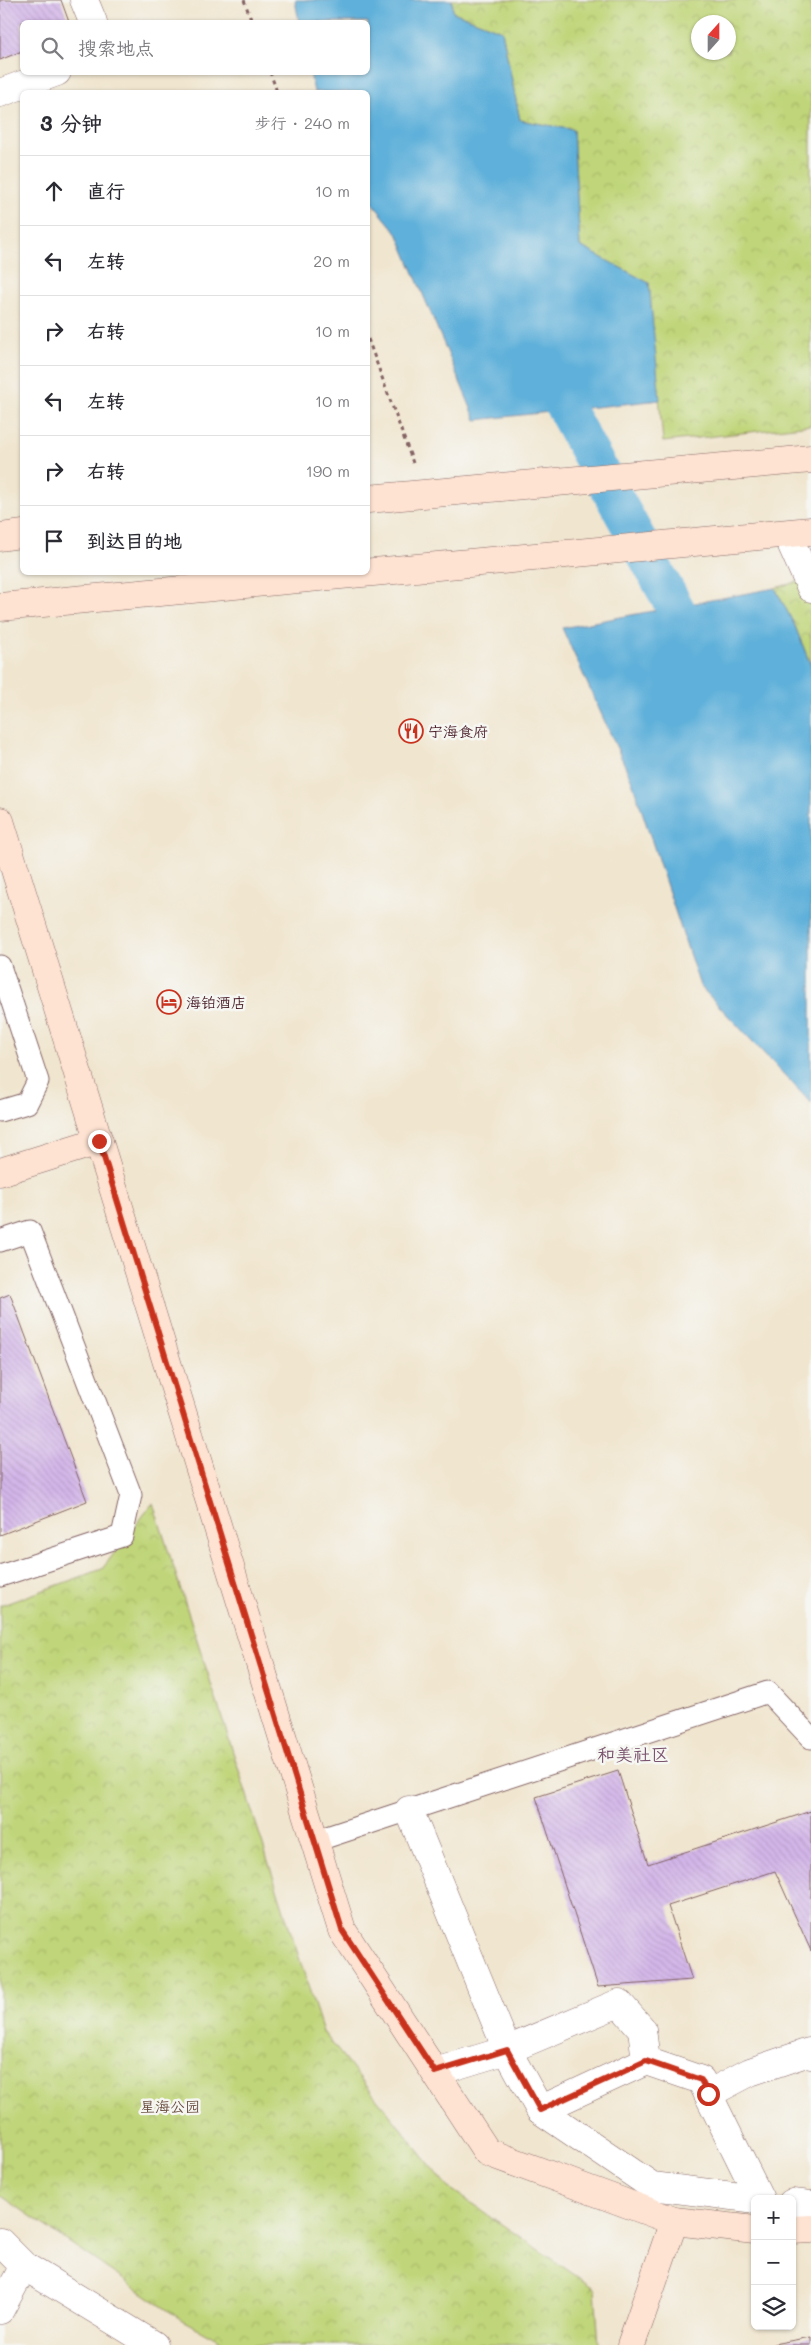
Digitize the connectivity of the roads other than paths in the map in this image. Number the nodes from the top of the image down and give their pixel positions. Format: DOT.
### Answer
graph roads {
  1 [pos="84,0"];
  2 [pos="92,20"];
  3 [pos="49,75"];
  4 [pos="0,93"];
  5 [pos="811,459"];
  6 [pos="370,499"];
  7 [pos="799,532"];
  8 [pos="20,534"];
  9 [pos="0,537"];
  10 [pos="370,573"];
  11 [pos="348,575"];
  12 [pos="811,588"];
  13 [pos="0,608"];
  14 [pos="0,821"];
  15 [pos="0,966"];
  16 [pos="0,1111"];
  17 [pos="99,1141"];
  18 [pos="0,1172"];
  19 [pos="0,1241"];
  20 [pos="0,1576"];
  21 [pos="811,1738"];
  22 [pos="409,1810"];
  23 [pos="315,1841"];
  24 [pos="507,2050"];
  25 [pos="811,2055"];
  26 [pos="646,2061"];
  27 [pos="435,2072"];
  28 [pos="708,2094"];
  29 [pos="540,2110"];
  30 [pos="756,2195"];
  31 [pos="751,2198"];
  32 [pos="796,2203"];
  33 [pos="811,2205"];
  34 [pos="674,2221"];
  35 [pos="811,2229"];
  36 [pos="751,2230"];
  37 [pos="796,2230"];
  38 [pos="0,2242"];
  39 [pos="24,2266"];
  40 [pos="0,2310"];
  41 [pos="154,2345"];
  42 [pos="631,2345"];
  1 -- 2 [label="street"];
  3 -- 4 [label="street"];
  5 -- 6 [label="street"];
  7 -- 10 [label="street"];
  7 -- 12 [label="street"];
  8 -- 9 [label="street"];
  11 -- 13 [label="street"];
  14 -- 17 [label="street"];
  15 -- 16 [label="lane"];
  17 -- 18 [label="street"];
  17 -- 23 [label="street"];
  19 -- 20 [label="lane"];
  21 -- 22 [label="lane"];
  22 -- 23 [label="lane"];
  22 -- 24 [label="street"];
  23 -- 27 [label="street"];
  24 -- 26 [label="street"];
  24 -- 27 [label="street"];
  24 -- 29 [label="street"];
  25 -- 28 [label="street"];
  26 -- 28 [label="street"];
  26 -- 29 [label="street"];
  27 -- 34 [label="street"];
  28 -- 30 [label="street"];
  29 -- 31 [label="street"];
  32 -- 33 [label="street"];
  34 -- 36 [label="street"];
  34 -- 42 [label="street"];
  35 -- 37 [label="street"];
  38 -- 39 [label="street"];
  39 -- 40 [label="street"];
  39 -- 41 [label="street"];
}
